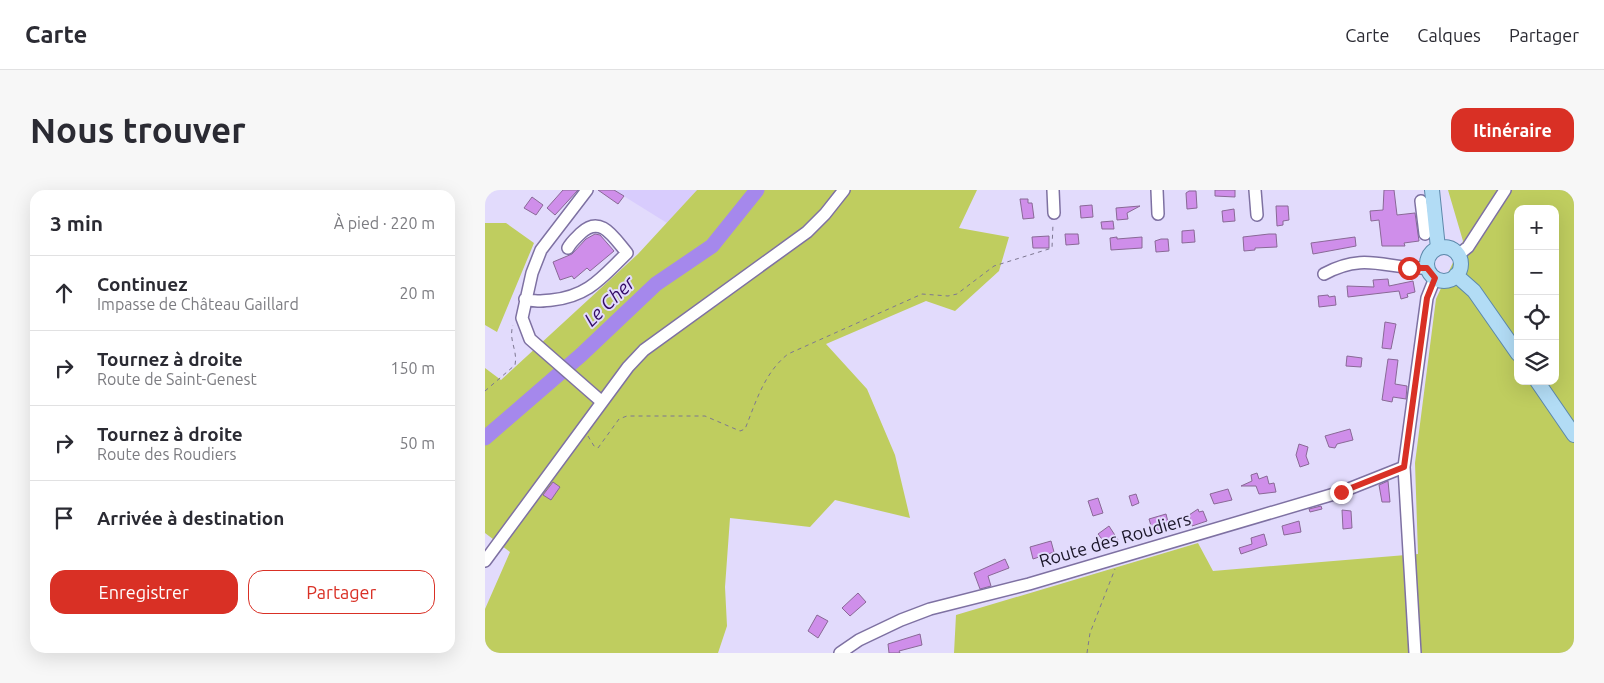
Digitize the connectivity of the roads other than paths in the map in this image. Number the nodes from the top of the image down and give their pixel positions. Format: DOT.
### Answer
graph roads {
  1 [pos="587,190"];
  2 [pos="844,190"];
  3 [pos="1053,190"];
  4 [pos="1157,190"];
  5 [pos="1255,190"];
  6 [pos="1505,190"];
  7 [pos="1426,195"];
  8 [pos="1054,213"];
  9 [pos="1158,214"];
  10 [pos="1257,215"];
  11 [pos="1425,234"];
  12 [pos="568,248"];
  13 [pos="1438,248"];
  14 [pos="1458,255"];
  15 [pos="1431,273"];
  16 [pos="1324,274"];
  17 [pos="1456,275"];
  18 [pos="525,299"];
  19 [pos="1514,348"];
  20 [pos="1540,385"];
  21 [pos="597,398"];
  22 [pos="1574,435"];
  23 [pos="1404,467"];
  24 [pos="485,562"];
  25 [pos="840,653"];
  26 [pos="1415,653"];
  1 -- 18 [label="street"];
  2 -- 21 [label="street"];
  3 -- 8 [label="street"];
  4 -- 9 [label="street"];
  5 -- 10 [label="street"];
  6 -- 14 [label="street"];
  7 -- 11 [label="street"];
  7 -- 13 [label="main road"];
  12 -- 18 [label="street"];
  13 -- 14 [label="main road"];
  13 -- 15 [label="main road"];
  14 -- 17 [label="main road"];
  15 -- 16 [label="street"];
  15 -- 17 [label="main road"];
  15 -- 23 [label="street"];
  17 -- 19 [label="main road"];
  18 -- 21 [label="street"];
  20 -- 22 [label="main road"];
  21 -- 24 [label="street"];
  23 -- 25 [label="street, Route des Roudiers"];
  23 -- 26 [label="street"];
}
